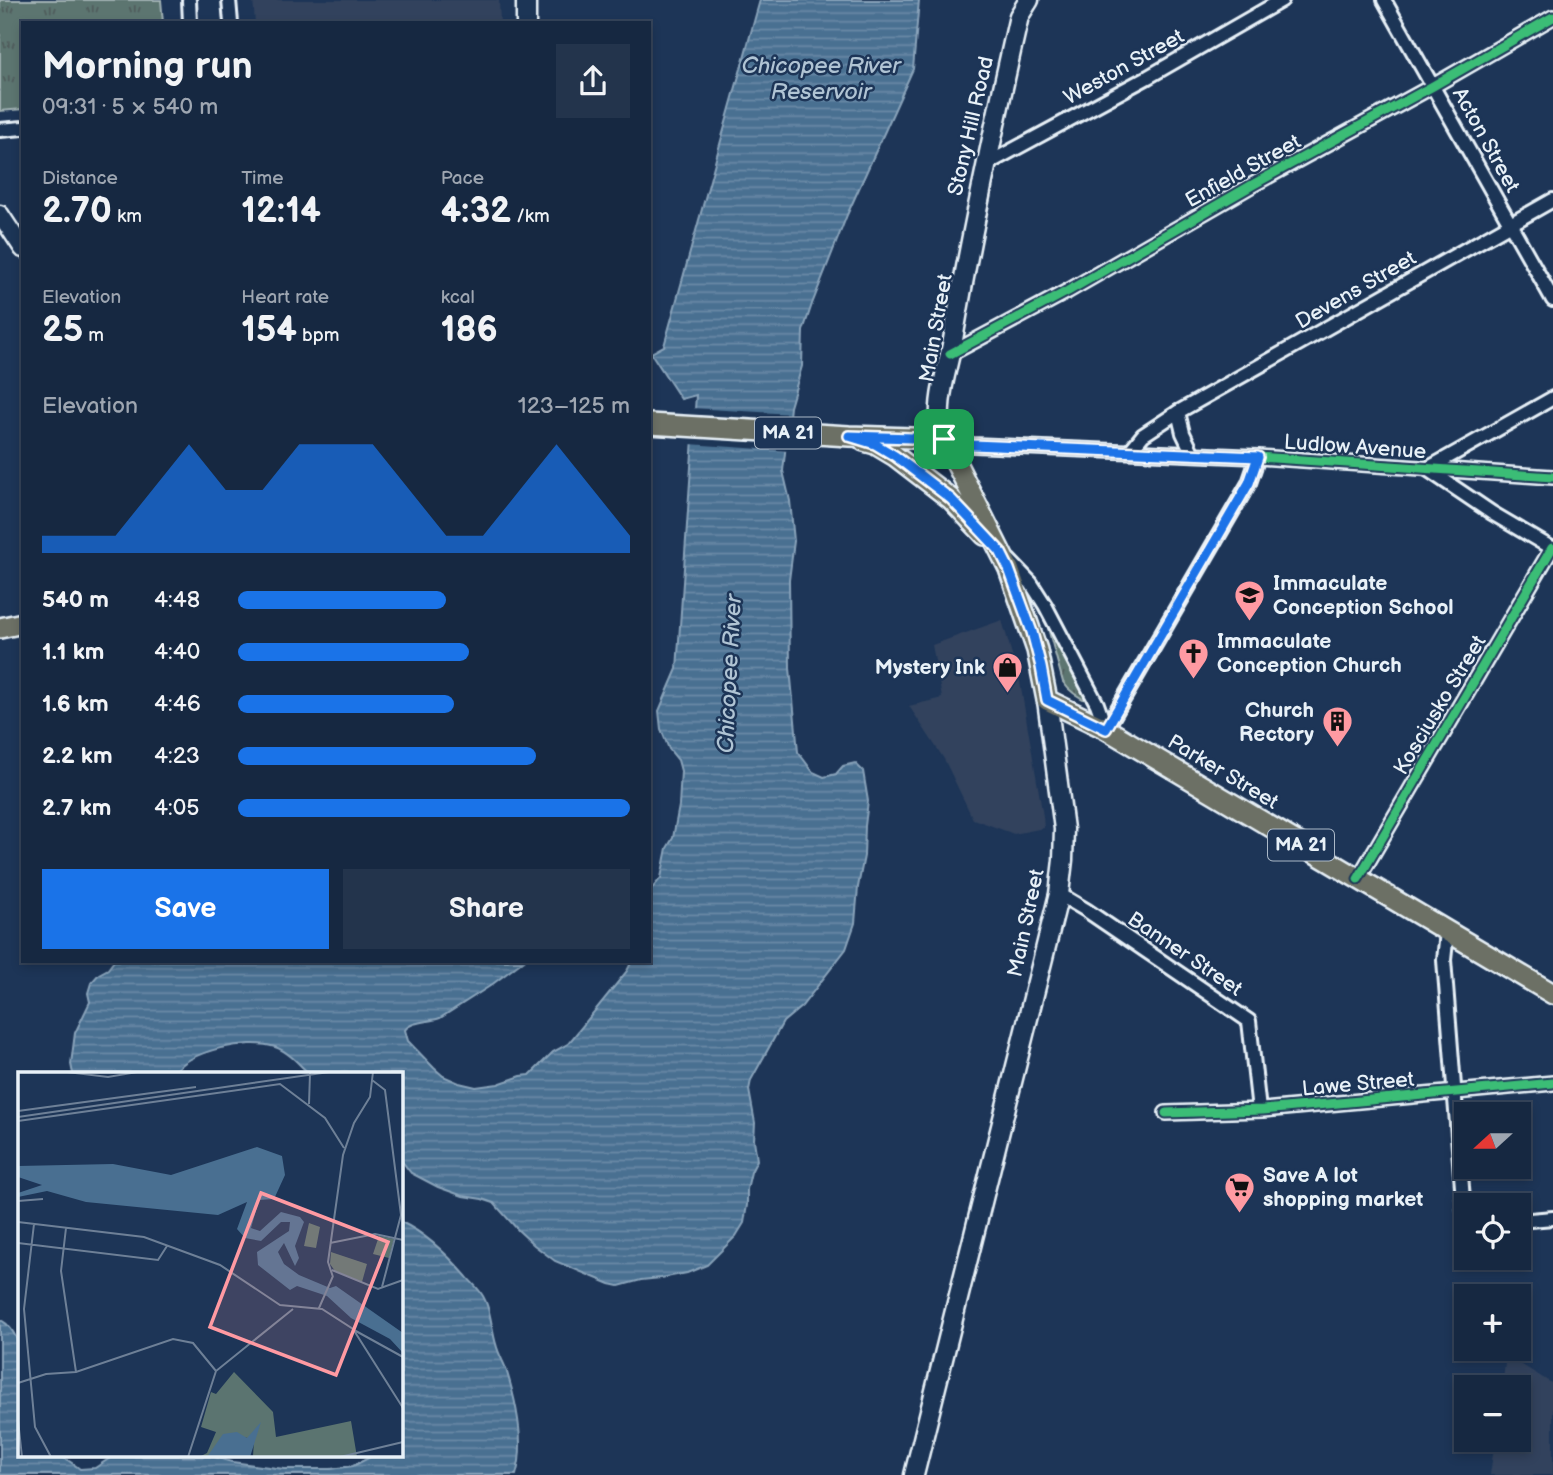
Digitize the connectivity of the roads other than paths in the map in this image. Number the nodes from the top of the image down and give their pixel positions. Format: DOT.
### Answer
graph roads {
  1 [pos="189,0"];
  2 [pos="229,0"];
  3 [pos="526,0"];
  4 [pos="1029,0"];
  5 [pos="1282,0"];
  6 [pos="1384,0"];
  7 [pos="1020,8"];
  8 [pos="1553,17"];
  9 [pos="190,21"];
  10 [pos="231,21"];
  11 [pos="526,21"];
  12 [pos="1433,86"];
  13 [pos="21,128"];
  14 [pos="0,130"];
  15 [pos="985,165"];
  16 [pos="1553,200"];
  17 [pos="0,214"];
  18 [pos="1511,224"];
  19 [pos="21,246"];
  20 [pos="965,265"];
  21 [pos="1553,300"];
  22 [pos="950,354"];
  23 [pos="1553,398"];
  24 [pos="1178,412"];
  25 [pos="651,424"];
  26 [pos="849,436"];
  27 [pos="944,439"];
  28 [pos="1130,451"];
  29 [pos="1193,454"];
  30 [pos="1258,457"];
  31 [pos="1427,469"];
  32 [pos="1553,477"];
  33 [pos="1553,548"];
  34 [pos="1000,551"];
  35 [pos="21,623"];
  36 [pos="0,628"];
  37 [pos="1047,700"];
  38 [pos="1106,729"];
  39 [pos="1358,879"];
  40 [pos="1059,894"];
  41 [pos="1447,932"];
  42 [pos="1553,994"];
  43 [pos="1553,1083"];
  44 [pos="1453,1093"];
  45 [pos="1259,1110"];
  46 [pos="1166,1113"];
  47 [pos="1463,1193"];
  48 [pos="1553,1218"];
  49 [pos="1531,1220"];
  50 [pos="914,1475"];
  1 -- 9 [label="street"];
  2 -- 10 [label="street"];
  3 -- 11 [label="main road"];
  4 -- 7 [label="main road, Stony Hill Road"];
  5 -- 15 [label="street, Weston Street"];
  6 -- 12 [label="street, Acton Street"];
  7 -- 15 [label="main road, Stony Hill Road"];
  8 -- 12 [label="street, Enfield Street"];
  12 -- 18 [label="street, Acton Street"];
  12 -- 22 [label="street, Enfield Street"];
  13 -- 14 [label="street"];
  15 -- 20 [label="main road, Stony Hill Road"];
  16 -- 18 [label="street, Devens Street"];
  17 -- 19 [label="street"];
  18 -- 21 [label="street, Acton Street"];
  18 -- 24 [label="street, Devens Street"];
  20 -- 22 [label="main road, Main Street"];
  22 -- 27 [label="main road, Main Street"];
  23 -- 31 [label="street"];
  24 -- 28 [label="street, Devens Street"];
  24 -- 29 [label="street"];
  25 -- 26 [label="main road, Ludlow Avenue / MA 21"];
  26 -- 27 [label="main road, Ludlow Avenue / MA 21"];
  26 -- 34 [label="main road"];
  27 -- 28 [label="street, Ludlow Avenue"];
  27 -- 34 [label="main road, Main Street"];
  28 -- 29 [label="street, Ludlow Avenue"];
  29 -- 30 [label="street, Ludlow Avenue"];
  30 -- 31 [label="street, Ludlow Avenue"];
  30 -- 38 [label="street"];
  31 -- 32 [label="street, Ludlow Avenue"];
  31 -- 33 [label="street"];
  33 -- 39 [label="street, Kosciusko Street"];
  34 -- 37 [label="main road, Main Street"];
  34 -- 38 [label="street"];
  35 -- 36 [label="main road"];
  37 -- 38 [label="main road, Parker Street / MA 21"];
  37 -- 40 [label="main road, Main Street"];
  38 -- 39 [label="main road, Parker Street / MA 21"];
  39 -- 41 [label="main road, Parker Street / MA 21"];
  40 -- 45 [label="street, Banner Street"];
  40 -- 50 [label="main road, Main Street"];
  41 -- 42 [label="main road, Parker Street / MA 21"];
  41 -- 44 [label="street"];
  43 -- 44 [label="street, Lawe Street"];
  44 -- 45 [label="street, Lawe Street"];
  44 -- 47 [label="street"];
  45 -- 46 [label="street, Lawe Street"];
  48 -- 49 [label="street"];
}
